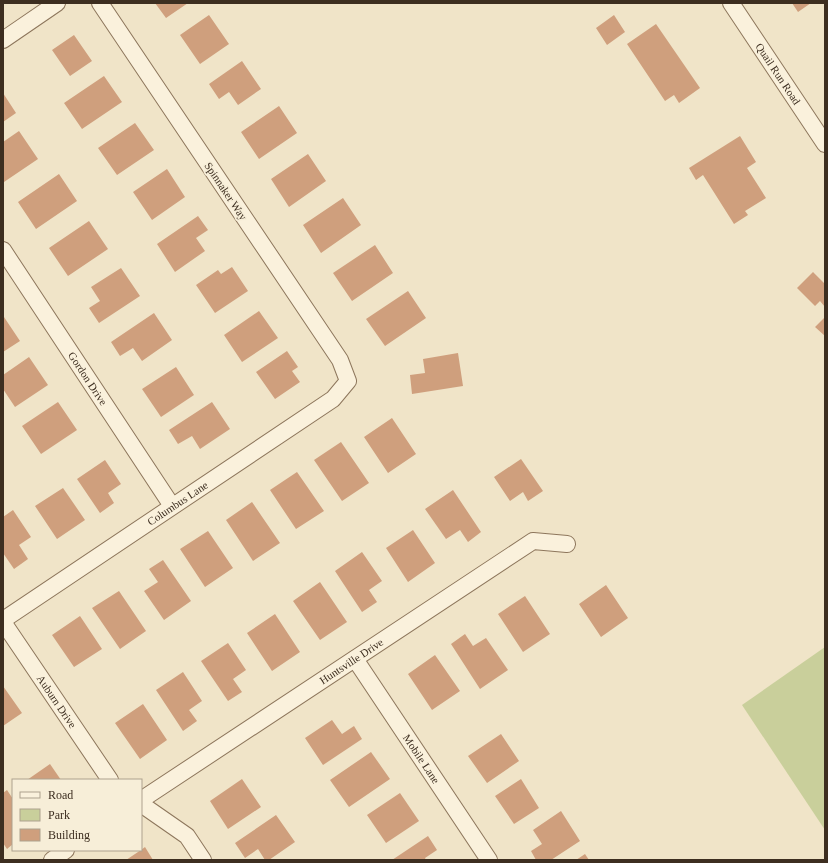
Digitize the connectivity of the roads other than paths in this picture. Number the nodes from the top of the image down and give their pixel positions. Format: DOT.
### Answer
graph roads {
  1 [pos="57,3"];
  2 [pos="100,3"];
  3 [pos="731,3"];
  4 [pos="3,40"];
  5 [pos="825,144"];
  6 [pos="3,250"];
  7 [pos="348,381"];
  8 [pos="172,506"];
  9 [pos="567,544"];
  10 [pos="3,621"];
  11 [pos="355,658"];
  12 [pos="109,779"];
  13 [pos="142,799"];
  14 [pos="142,805"];
  15 [pos="65,851"];
  16 [pos="52,860"];
  17 [pos="203,860"];
  18 [pos="488,860"];
  1 -- 4 [label="street"];
  2 -- 7 [label="street, Spinnaker Way"];
  3 -- 5 [label="street, Quail Run Road"];
  6 -- 8 [label="street, Gordon Drive"];
  7 -- 8 [label="street, Columbus Lane"];
  8 -- 10 [label="street, Columbus Lane"];
  9 -- 11 [label="street, Huntsville Drive"];
  10 -- 12 [label="street, Auburn Drive"];
  11 -- 13 [label="street, Huntsville Drive"];
  11 -- 18 [label="street, Mobile Lane"];
  14 -- 17 [label="street"];
  15 -- 16 [label="street"];
}
